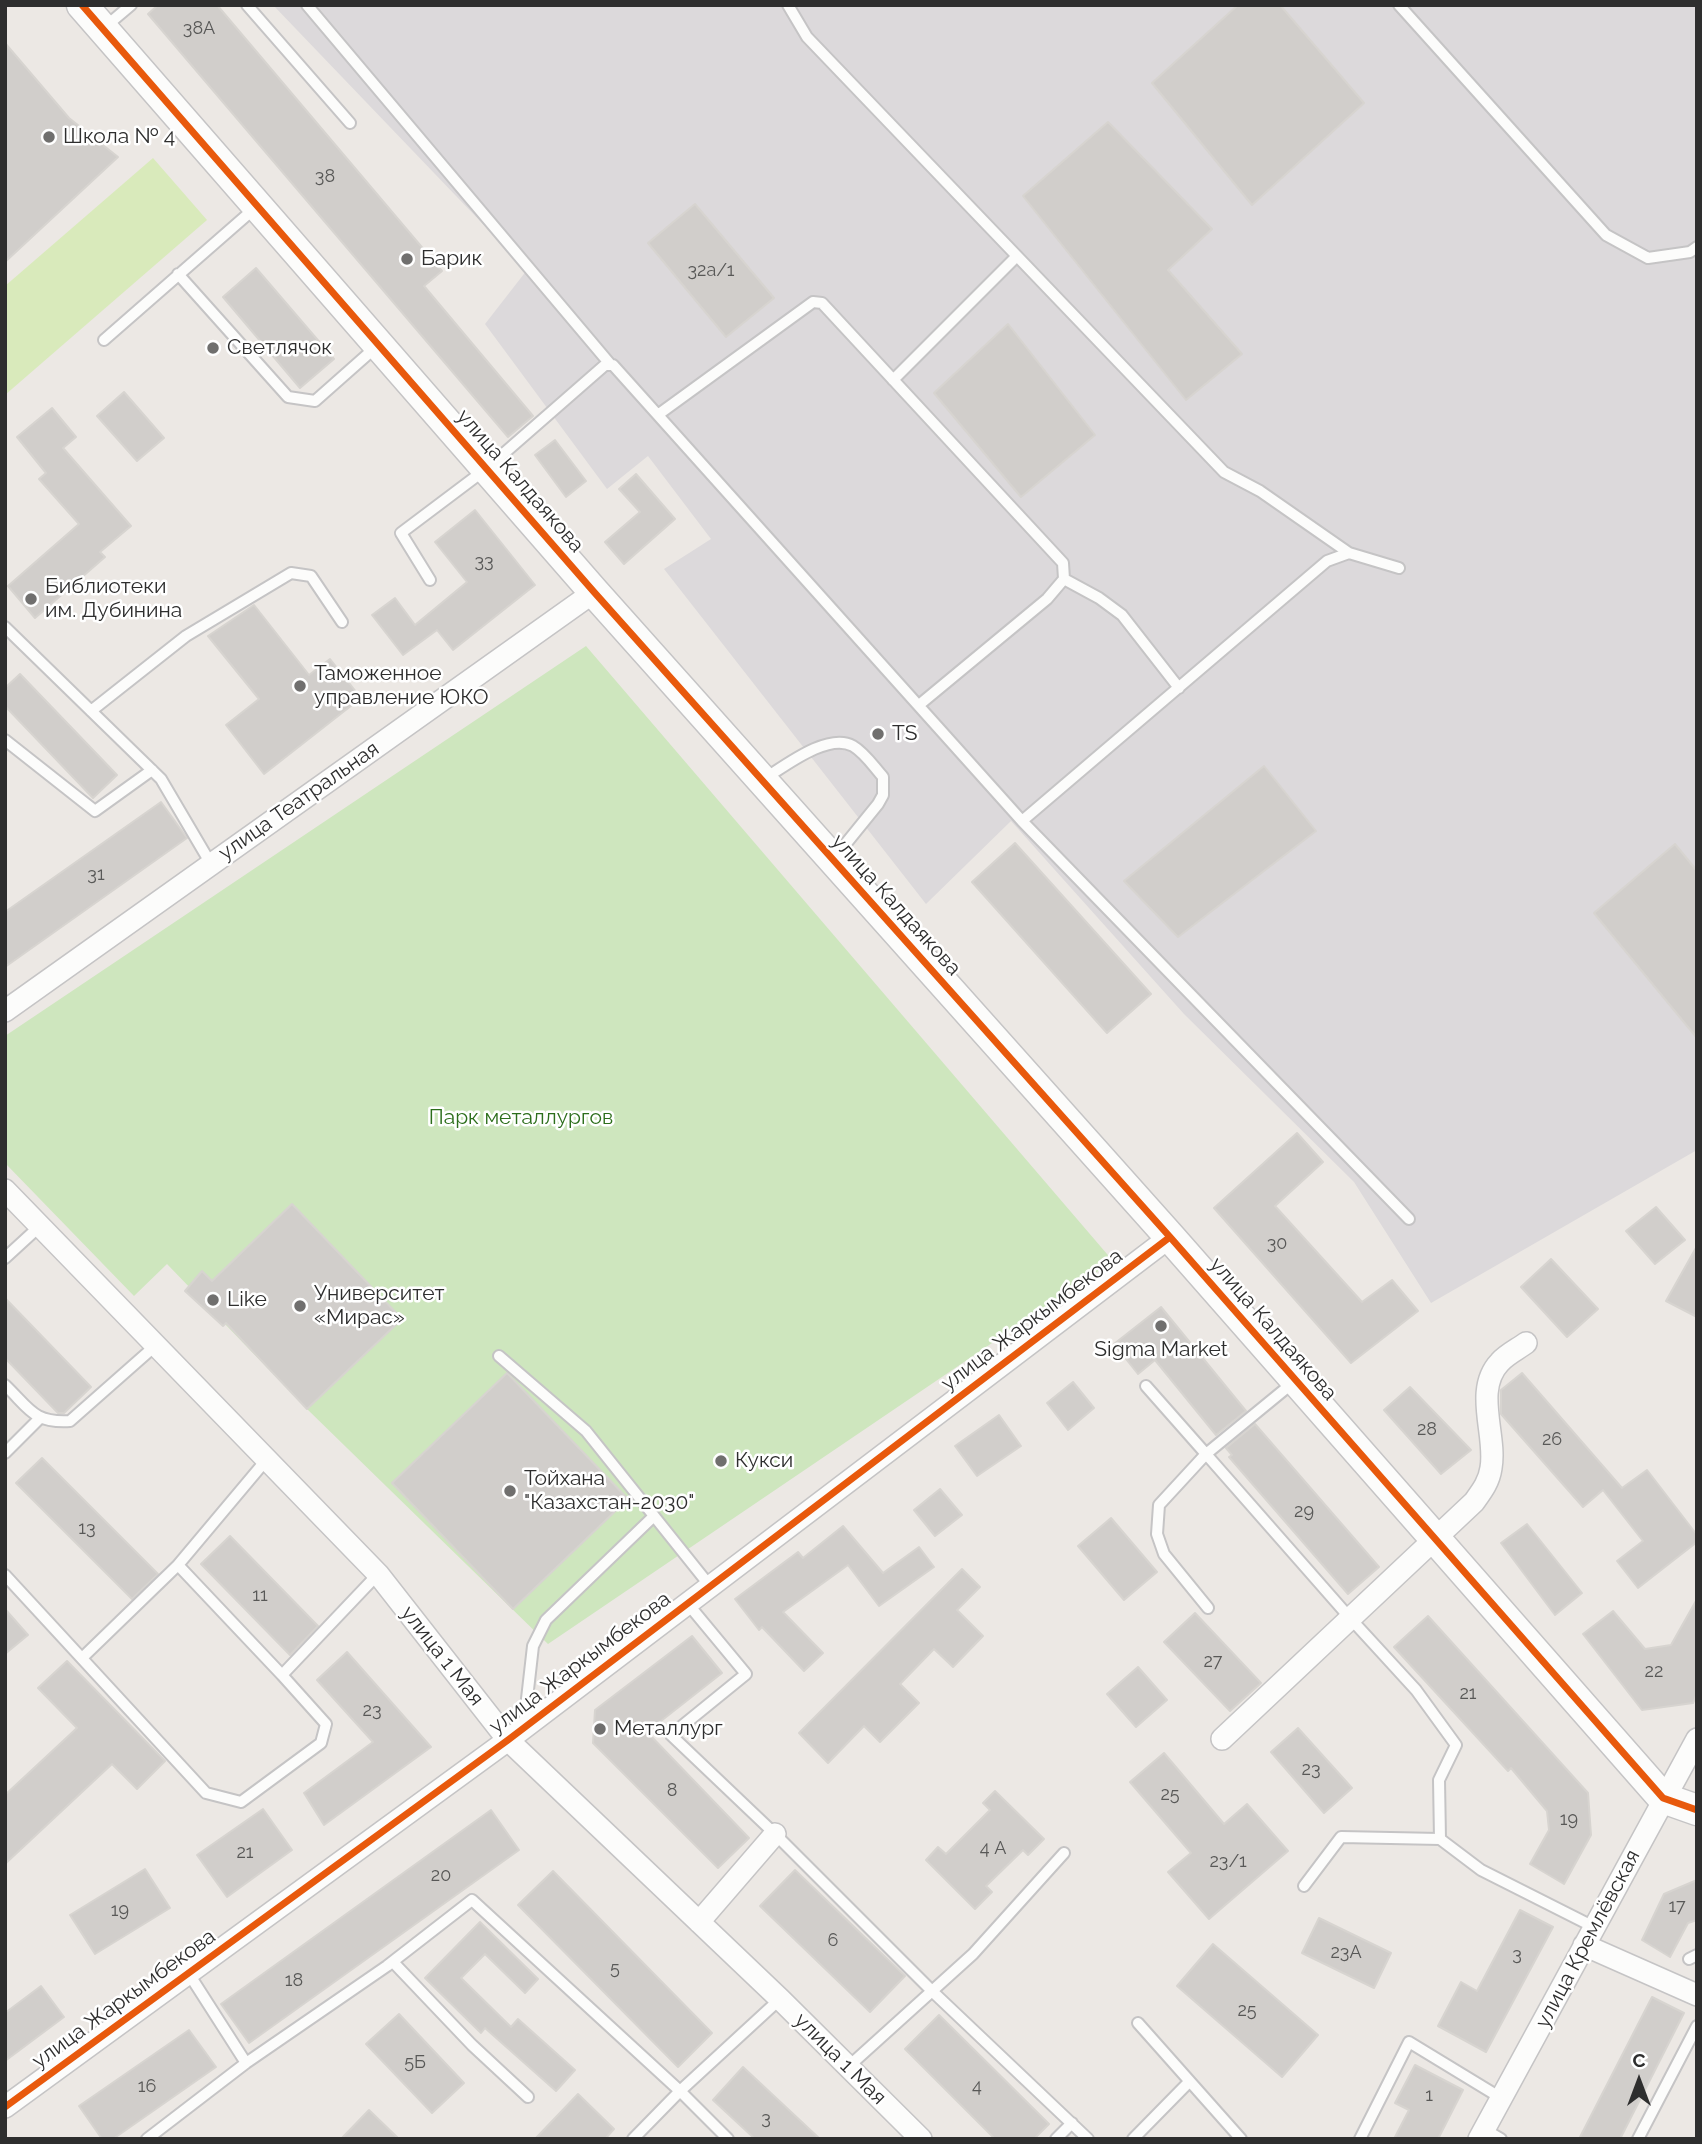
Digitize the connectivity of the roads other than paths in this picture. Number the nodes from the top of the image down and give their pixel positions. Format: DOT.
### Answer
graph roads {
  1 [pos="82,5"];
  2 [pos="131,5"];
  3 [pos="247,5"];
  4 [pos="307,5"];
  5 [pos="788,5"];
  6 [pos="1399,5"];
  7 [pos="103,29"];
  8 [pos="351,123"];
  9 [pos="257,206"];
  10 [pos="1697,247"];
  11 [pos="1017,256"];
  12 [pos="178,274"];
  13 [pos="104,340"];
  14 [pos="379,345"];
  15 [pos="610,364"];
  16 [pos="893,380"];
  17 [pos="659,414"];
  18 [pos="486,469"];
  19 [pos="1349,553"];
  20 [pos="1399,568"];
  21 [pos="1064,579"];
  22 [pos="430,580"];
  23 [pos="594,592"];
  24 [pos="342,622"];
  25 [pos="5,627"];
  26 [pos="1179,688"];
  27 [pos="919,705"];
  28 [pos="91,711"];
  29 [pos="5,740"];
  30 [pos="152,770"];
  31 [pos="762,780"];
  32 [pos="1022,821"];
  33 [pos="833,860"];
  34 [pos="211,864"];
  35 [pos="5,1011"];
  36 [pos="5,1190"];
  37 [pos="1409,1219"];
  38 [pos="41,1225"];
  39 [pos="1170,1237"];
  40 [pos="5,1258"];
  41 [pos="1526,1343"];
  42 [pos="155,1346"];
  43 [pos="499,1356"];
  44 [pos="1295,1381"];
  45 [pos="5,1385"];
  46 [pos="1146,1386"];
  47 [pos="39,1419"];
  48 [pos="5,1453"];
  49 [pos="1206,1454"];
  50 [pos="267,1459"];
  51 [pos="654,1516"];
  52 [pos="1434,1539"];
  53 [pos="178,1565"];
  54 [pos="378,1574"];
  55 [pos="5,1576"];
  56 [pos="710,1586"];
  57 [pos="688,1604"];
  58 [pos="1208,1608"];
  59 [pos="1350,1618"];
  60 [pos="82,1658"];
  61 [pos="282,1675"];
  62 [pos="516,1734"];
  63 [pos="1222,1739"];
  64 [pos="1697,1739"];
  65 [pos="1663,1798"];
  66 [pos="1697,1810"];
  67 [pos="775,1835"];
  68 [pos="1440,1839"];
  69 [pos="1064,1853"];
  70 [pos="1304,1886"];
  71 [pos="699,1922"];
  72 [pos="1589,1936"];
  73 [pos="393,1962"];
  74 [pos="189,1974"];
  75 [pos="933,1992"];
  76 [pos="1697,1995"];
  77 [pos="780,1999"];
  78 [pos="1138,2023"];
  79 [pos="1697,2026"];
  80 [pos="246,2063"];
  81 [pos="848,2067"];
  82 [pos="1189,2082"];
  83 [pos="680,2091"];
  84 [pos="528,2097"];
  85 [pos="1501,2098"];
  86 [pos="5,2107"];
  87 [pos="1072,2123"];
  88 [pos="1488,2136"];
  89 [pos="147,2139"];
  90 [pos="633,2139"];
  91 [pos="728,2139"];
  92 [pos="921,2139"];
  93 [pos="1056,2139"];
  94 [pos="1087,2139"];
  95 [pos="1133,2139"];
  96 [pos="1241,2139"];
  97 [pos="1360,2139"];
  98 [pos="1638,2139"];
  1 -- 7 [label="street, улица Калдаякова"];
  2 -- 7 [label="lane"];
  3 -- 8 [label="lane"];
  4 -- 15 [label="lane"];
  5 -- 11 [label="lane"];
  6 -- 10 [label="lane"];
  7 -- 9 [label="street, улица Калдаякова"];
  9 -- 12 [label="lane"];
  9 -- 14 [label="street, улица Калдаякова"];
  11 -- 16 [label="lane"];
  11 -- 19 [label="lane"];
  12 -- 13 [label="lane"];
  12 -- 14 [label="lane"];
  14 -- 18 [label="street, улица Калдаякова"];
  15 -- 17 [label="lane"];
  15 -- 18 [label="lane"];
  16 -- 17 [label="lane"];
  16 -- 21 [label="lane"];
  17 -- 27 [label="lane"];
  18 -- 22 [label="lane"];
  18 -- 23 [label="street, улица Калдаякова"];
  19 -- 20 [label="lane"];
  19 -- 26 [label="lane"];
  21 -- 26 [label="lane"];
  21 -- 27 [label="lane"];
  23 -- 31 [label="street, улица Калдаякова"];
  23 -- 34 [label="street, улица Театральная"];
  24 -- 28 [label="lane"];
  25 -- 28 [label="lane"];
  26 -- 32 [label="lane"];
  27 -- 32 [label="lane"];
  28 -- 30 [label="lane"];
  29 -- 30 [label="lane"];
  30 -- 34 [label="lane"];
  31 -- 33 [label="street, улица Калдаякова"];
  31 -- 33 [label="lane"];
  32 -- 37 [label="lane"];
  33 -- 39 [label="street, улица Калдаякова"];
  34 -- 35 [label="street, улица Театральная"];
  36 -- 38 [label="street, улица 1 Мая"];
  38 -- 40 [label="lane"];
  38 -- 42 [label="street, улица 1 Мая"];
  39 -- 44 [label="street, улица Калдаякова"];
  39 -- 56 [label="street, улица Жаркымбекова"];
  41 -- 52 [label="street"];
  42 -- 47 [label="lane"];
  42 -- 50 [label="street, улица 1 Мая"];
  43 -- 51 [label="lane"];
  44 -- 49 [label="lane"];
  44 -- 52 [label="street, улица Калдаякова"];
  45 -- 47 [label="lane"];
  46 -- 49 [label="lane"];
  47 -- 48 [label="lane"];
  49 -- 58 [label="lane"];
  49 -- 59 [label="lane"];
  50 -- 53 [label="lane"];
  50 -- 54 [label="street, улица 1 Мая"];
  51 -- 56 [label="lane"];
  51 -- 62 [label="lane"];
  52 -- 59 [label="street"];
  52 -- 65 [label="street, улица Калдаякова"];
  53 -- 60 [label="lane"];
  53 -- 61 [label="lane"];
  54 -- 61 [label="lane"];
  54 -- 62 [label="street, улица 1 Мая"];
  55 -- 60 [label="lane"];
  56 -- 57 [label="street, улица Жаркымбекова"];
  57 -- 62 [label="street, улица Жаркымбекова"];
  57 -- 67 [label="lane"];
  59 -- 63 [label="street"];
  59 -- 68 [label="lane"];
  60 -- 61 [label="lane"];
  62 -- 71 [label="street, улица 1 Мая"];
  62 -- 74 [label="street, улица Жаркымбекова"];
  64 -- 65 [label="street, улица Кремлёвская"];
  65 -- 66 [label="street, улица Калдаякова"];
  65 -- 72 [label="street, улица Кремлёвская"];
  67 -- 71 [label="street"];
  67 -- 75 [label="lane"];
  68 -- 70 [label="lane"];
  68 -- 72 [label="lane"];
  69 -- 75 [label="lane"];
  71 -- 77 [label="street, улица 1 Мая"];
  72 -- 76 [label="street"];
  72 -- 85 [label="street, улица Кремлёвская"];
  73 -- 80 [label="lane"];
  73 -- 83 [label="lane"];
  73 -- 84 [label="lane"];
  74 -- 80 [label="lane"];
  74 -- 86 [label="street, улица Жаркымбекова"];
  75 -- 81 [label="lane"];
  75 -- 87 [label="lane"];
  77 -- 81 [label="street, улица 1 Мая"];
  77 -- 83 [label="lane"];
  78 -- 82 [label="lane"];
  79 -- 98 [label="lane"];
  80 -- 89 [label="lane"];
  81 -- 92 [label="street, улица 1 Мая"];
  82 -- 95 [label="lane"];
  82 -- 96 [label="lane"];
  83 -- 90 [label="lane"];
  83 -- 91 [label="lane"];
  85 -- 88 [label="street, улица Кремлёвская"];
  85 -- 97 [label="lane"];
  87 -- 93 [label="lane"];
  87 -- 94 [label="lane"];
}
